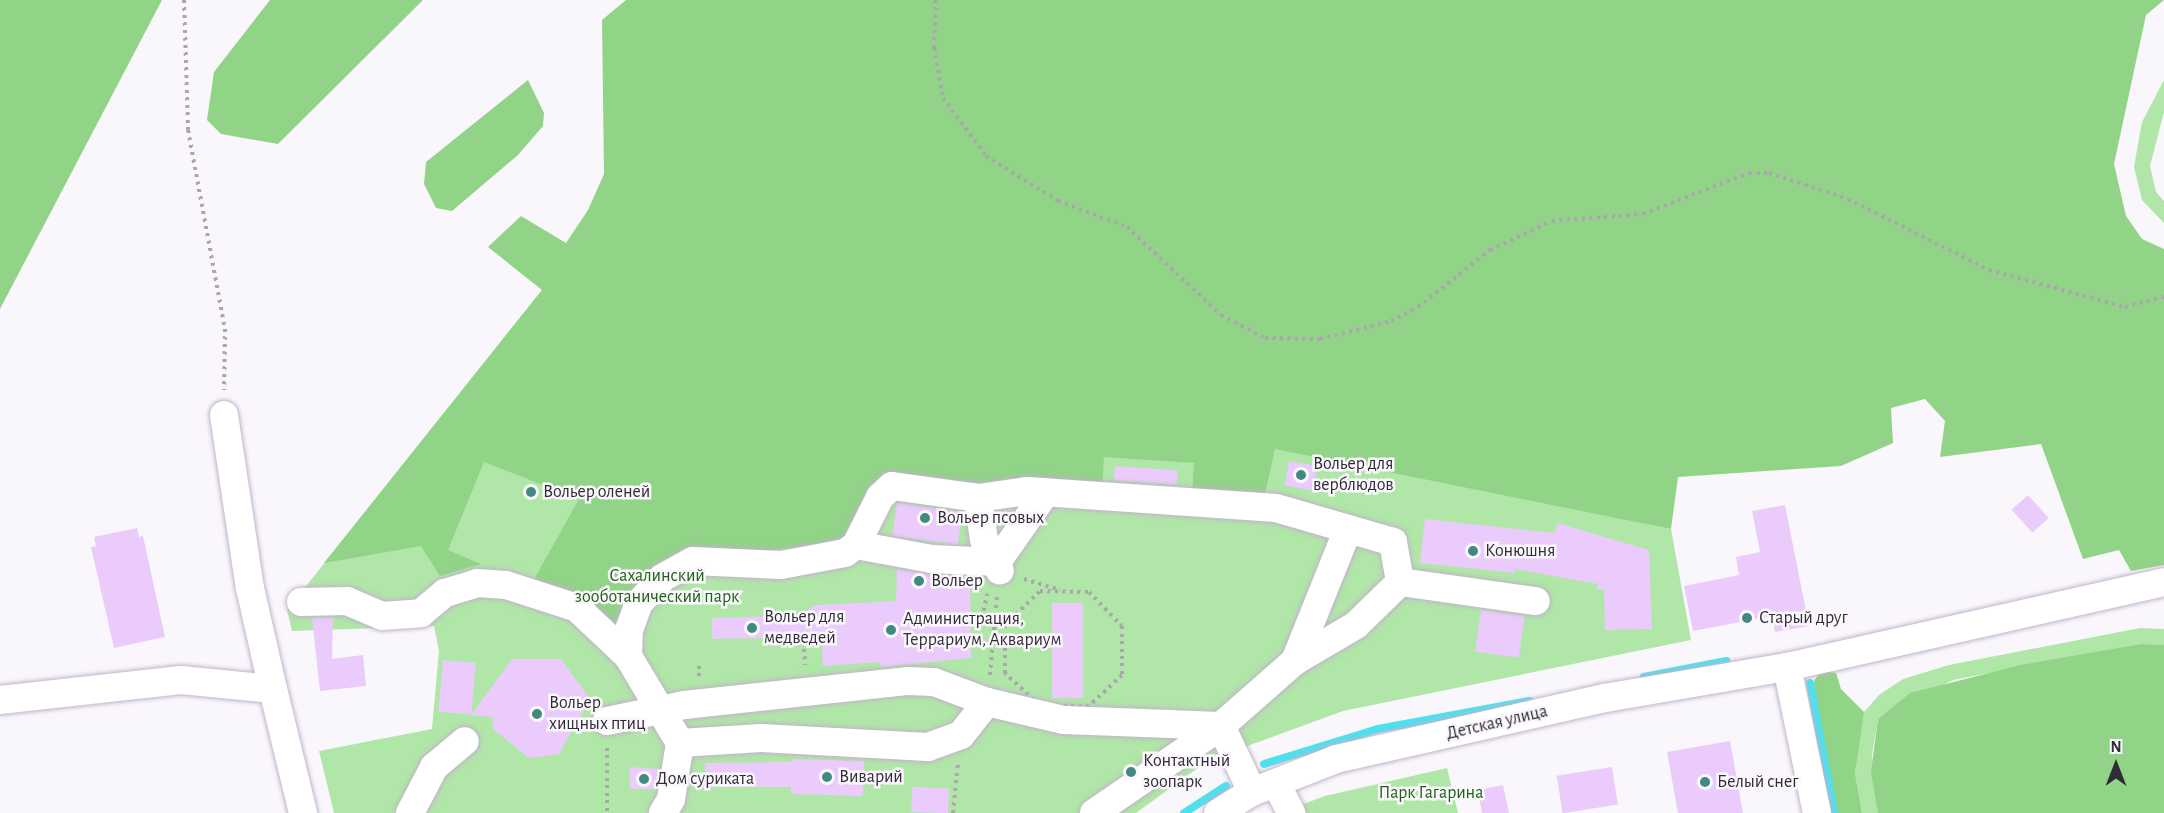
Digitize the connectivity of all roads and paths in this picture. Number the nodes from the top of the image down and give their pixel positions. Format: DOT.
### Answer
graph roads {
  1 [pos="184,0"];
  2 [pos="936,0"];
  3 [pos="2164,297"];
  4 [pos="224,415"];
  5 [pos="1046,492"];
  6 [pos="978,498"];
  7 [pos="1348,529"];
  8 [pos="856,545"];
  9 [pos="998,566"];
  10 [pos="1400,582"];
  11 [pos="2164,582"];
  12 [pos="1065,592"];
  13 [pos="1536,601"];
  14 [pos="301,602"];
  15 [pos="995,617"];
  16 [pos="970,618"];
  17 [pos="628,656"];
  18 [pos="1295,661"];
  19 [pos="1786,667"];
  20 [pos="273,689"];
  21 [pos="0,700"];
  22 [pos="987,702"];
  23 [pos="658,714"];
  24 [pos="607,721"];
  25 [pos="1221,726"];
  26 [pos="961,735"];
  27 [pos="465,741"];
  28 [pos="680,743"];
  29 [pos="1264,788"];
  30 [pos="301,802"];
  31 [pos="410,813"];
  32 [pos="607,813"];
  33 [pos="663,813"];
  34 [pos="953,813"];
  35 [pos="1094,813"];
  36 [pos="1218,813"];
  37 [pos="1291,813"];
  38 [pos="1817,813"];
  1 -- 4 [label="path"];
  2 -- 3 [label="path"];
  4 -- 20 [label="street"];
  5 -- 6 [label="street"];
  5 -- 7 [label="street"];
  5 -- 9 [label="street"];
  6 -- 8 [label="street"];
  6 -- 9 [label="street"];
  7 -- 10 [label="street"];
  7 -- 18 [label="street"];
  8 -- 9 [label="street"];
  8 -- 17 [label="street"];
  9 -- 12 [label="path"];
  9 -- 15 [label="path"];
  10 -- 13 [label="street"];
  10 -- 18 [label="street"];
  11 -- 19 [label="street, Детская улица"];
  12 -- 12 [label="path"];
  14 -- 17 [label="street"];
  15 -- 16 [label="path"];
  15 -- 22 [label="path"];
  17 -- 23 [label="street"];
  18 -- 25 [label="street"];
  19 -- 29 [label="street, Детская улица"];
  19 -- 38 [label="street"];
  20 -- 21 [label="street"];
  20 -- 30 [label="street"];
  22 -- 23 [label="street"];
  22 -- 25 [label="street"];
  22 -- 26 [label="street"];
  23 -- 24 [label="street"];
  23 -- 28 [label="street"];
  24 -- 32 [label="path"];
  25 -- 29 [label="street"];
  25 -- 35 [label="street"];
  26 -- 28 [label="street"];
  26 -- 34 [label="path"];
  27 -- 31 [label="street"];
  28 -- 33 [label="street"];
  29 -- 36 [label="street, Детская улица"];
  29 -- 37 [label="street"];
}
